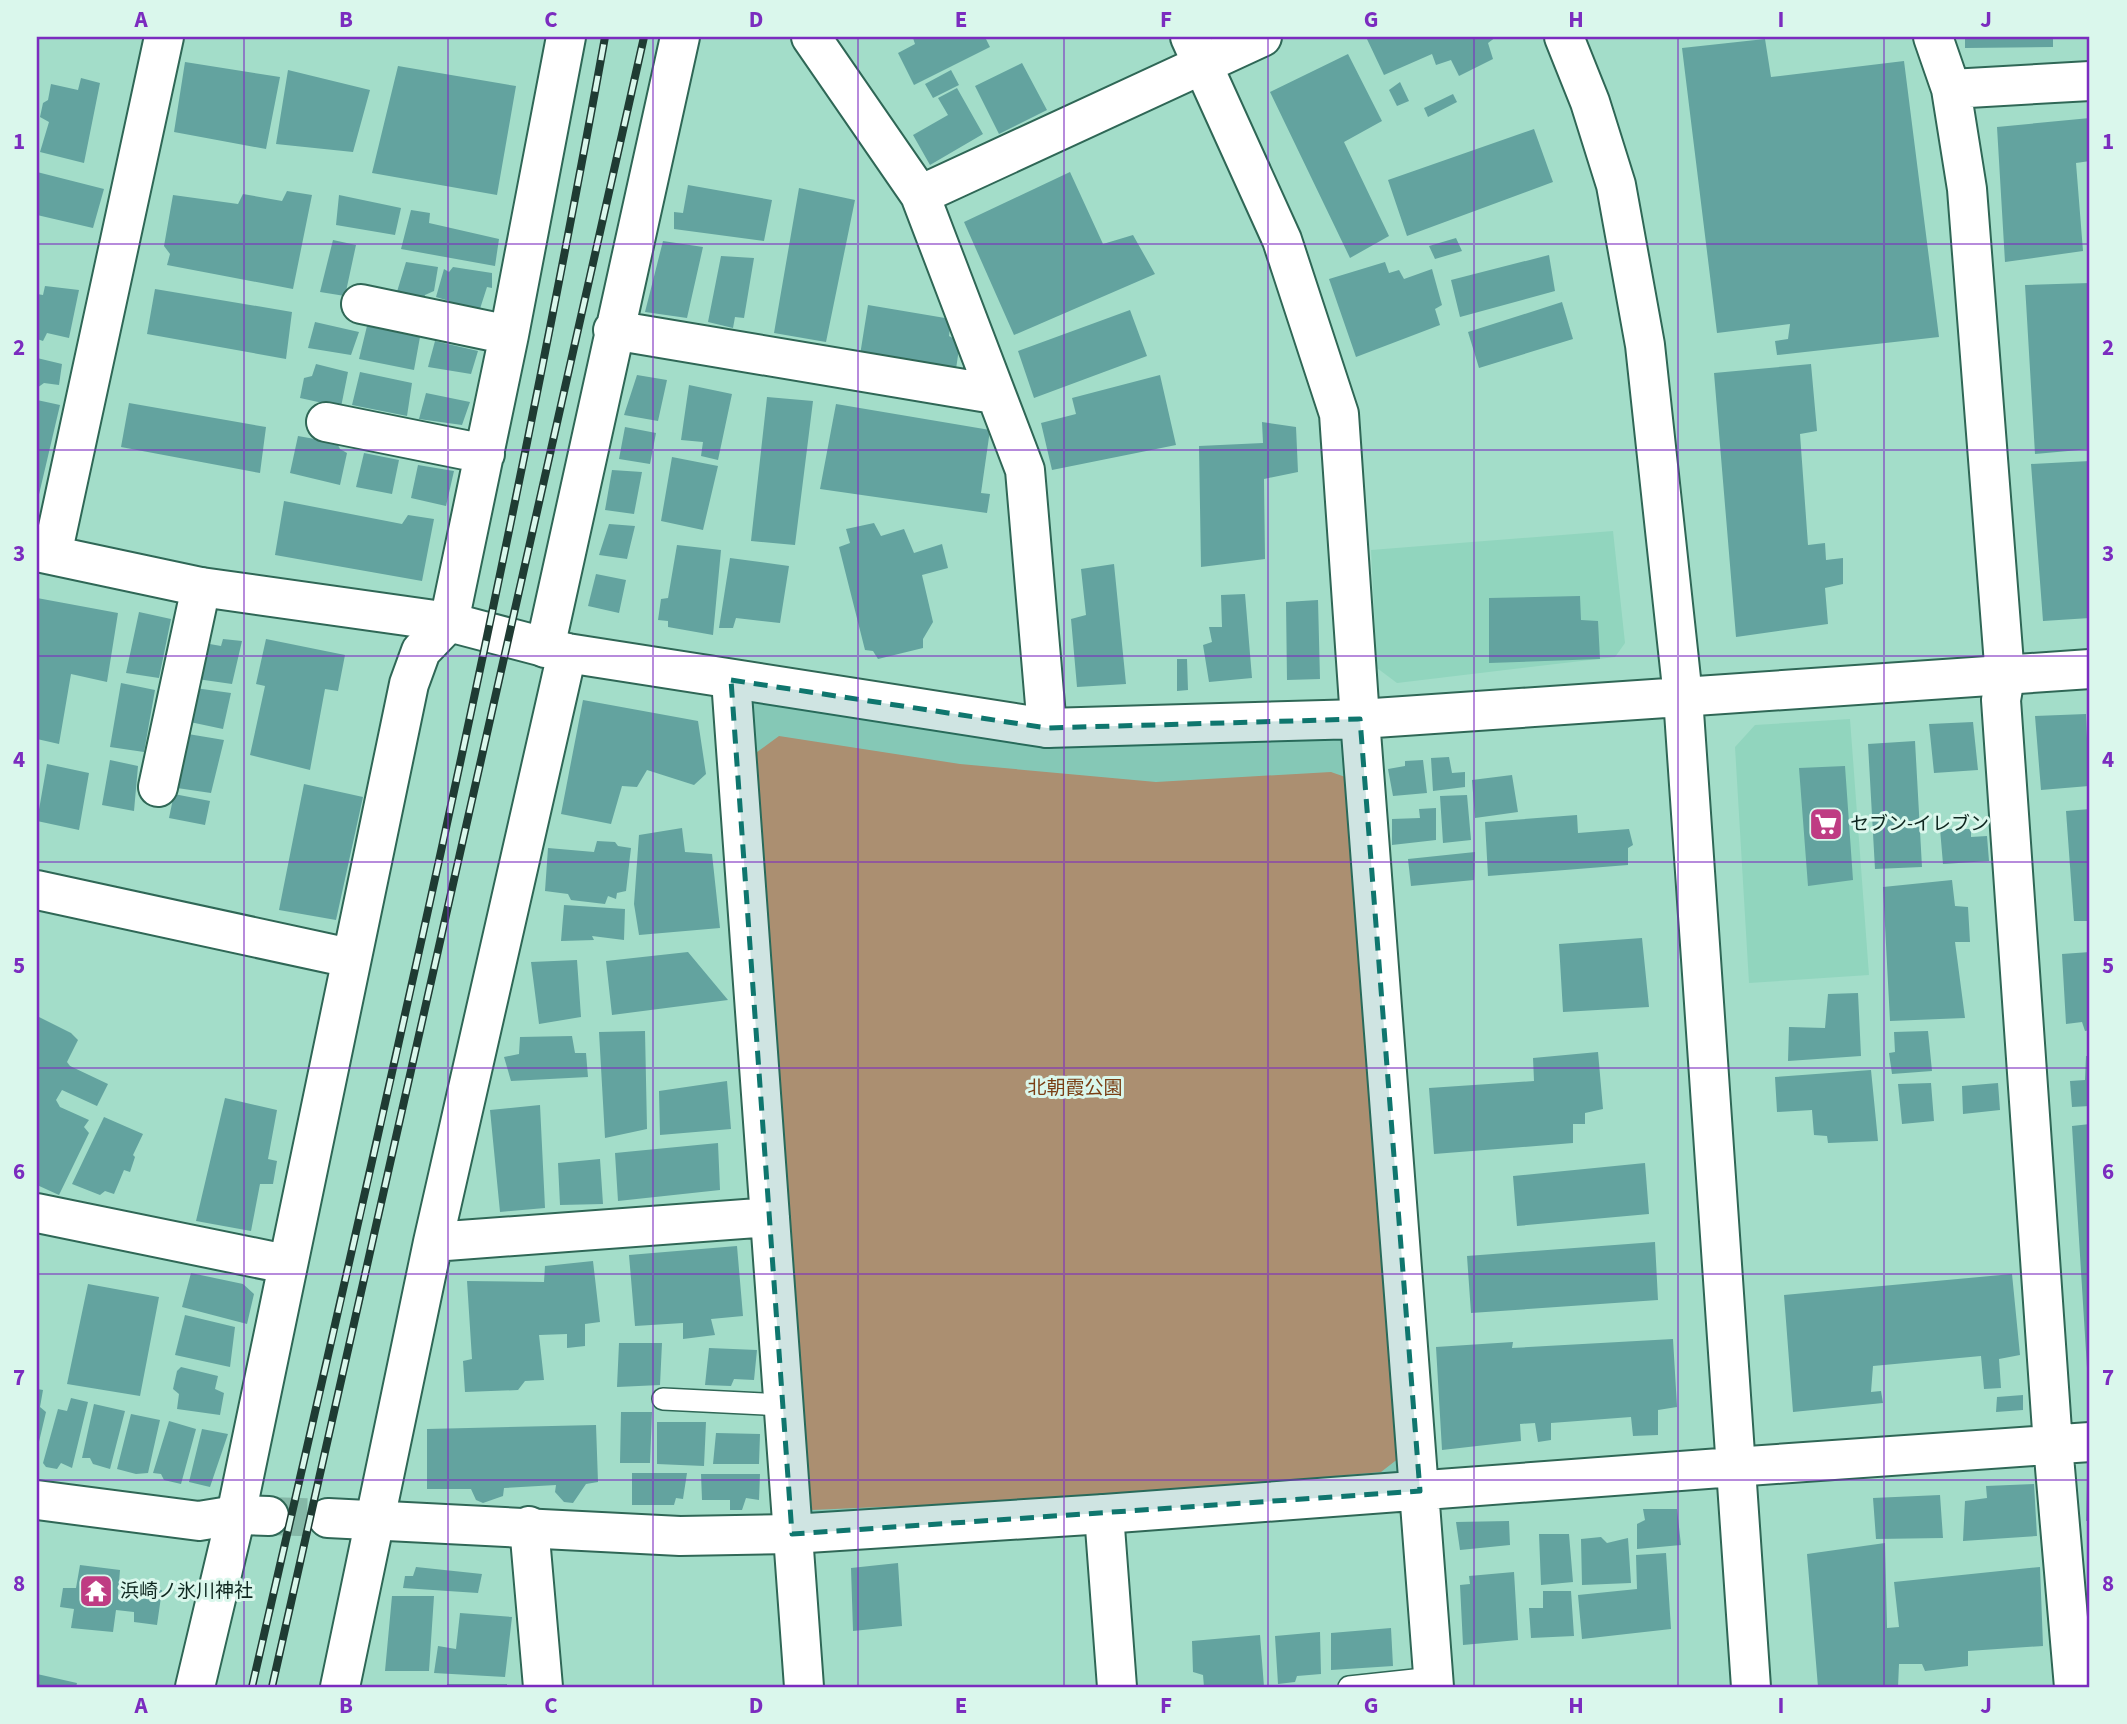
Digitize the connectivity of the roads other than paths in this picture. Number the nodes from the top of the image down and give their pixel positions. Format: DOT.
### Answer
graph roads {
  1 [pos="164,37"];
  2 [pos="566,37"];
  3 [pos="680,37"];
  4 [pos="811,37"];
  5 [pos="1262,37"];
  6 [pos="1564,37"];
  7 [pos="1933,37"];
  8 [pos="1197,51"];
  9 [pos="2090,81"];
  10 [pos="1951,89"];
  11 [pos="920,195"];
  12 [pos="361,304"];
  13 [pos="614,330"];
  14 [pos="509,335"];
  15 [pos="994,394"];
  16 [pos="326,422"];
  17 [pos="485,454"];
  18 [pos="44,553"];
  19 [pos="201,587"];
  20 [pos="449,622"];
  21 [pos="556,650"];
  22 [pos="2090,669"];
  23 [pos="2005,677"];
  24 [pos="731,680"];
  25 [pos="1683,697"];
  26 [pos="1360,719"];
  27 [pos="1047,728"];
  28 [pos="158,786"];
  29 [pos="37,890"];
  30 [pos="350,958"];
  31 [pos="37,1213"];
  32 [pos="770,1216"];
  33 [pos="433,1242"];
  34 [pos="286,1264"];
  35 [pos="663,1399"];
  36 [pos="782,1405"];
  37 [pos="2072,1443"];
  38 [pos="1734,1467"];
  39 [pos="1420,1491"];
  40 [pos="37,1500"];
  41 [pos="1104,1514"];
  42 [pos="253,1516"];
  43 [pos="328,1518"];
  44 [pos="377,1519"];
  45 [pos="529,1526"];
  46 [pos="792,1534"];
  47 [pos="1433,1683"];
  48 [pos="195,1687"];
  49 [pos="340,1687"];
  50 [pos="542,1687"];
  51 [pos="804,1687"];
  52 [pos="1117,1687"];
  53 [pos="1349,1687"];
  54 [pos="1751,1687"];
  55 [pos="2074,1687"];
  1 -- 18 [label="street"];
  2 -- 14 [label="street"];
  3 -- 13 [label="street"];
  4 -- 11 [label="street"];
  5 -- 8 [label="street"];
  6 -- 25 [label="street"];
  7 -- 10 [label="street"];
  8 -- 11 [label="street"];
  8 -- 26 [label="street"];
  9 -- 10 [label="street"];
  10 -- 23 [label="street"];
  11 -- 15 [label="street"];
  12 -- 14 [label="street"];
  13 -- 15 [label="street"];
  13 -- 21 [label="street"];
  14 -- 17 [label="street"];
  15 -- 27 [label="street"];
  16 -- 17 [label="street"];
  17 -- 20 [label="street"];
  18 -- 19 [label="street"];
  19 -- 20 [label="street"];
  19 -- 28 [label="street"];
  20 -- 21 [label="street"];
  20 -- 30 [label="street"];
  21 -- 24 [label="street"];
  21 -- 33 [label="street"];
  22 -- 23 [label="street"];
  23 -- 25 [label="street"];
  23 -- 37 [label="street"];
  24 -- 27 [label="street"];
  24 -- 32 [label="street"];
  25 -- 26 [label="street"];
  25 -- 38 [label="street"];
  26 -- 27 [label="street"];
  26 -- 39 [label="street"];
  29 -- 30 [label="street"];
  30 -- 34 [label="street"];
  31 -- 34 [label="street"];
  32 -- 33 [label="street"];
  32 -- 36 [label="street"];
  33 -- 44 [label="street"];
  34 -- 42 [label="street"];
  35 -- 36 [label="lane"];
  36 -- 46 [label="street"];
  37 -- 38 [label="street"];
  37 -- 55 [label="street"];
  38 -- 39 [label="street"];
  38 -- 54 [label="street"];
  39 -- 41 [label="street"];
  39 -- 47 [label="street"];
  40 -- 42 [label="street"];
  41 -- 46 [label="street"];
  41 -- 52 [label="street"];
  42 -- 48 [label="street"];
  43 -- 44 [label="street"];
  44 -- 45 [label="street"];
  44 -- 49 [label="street"];
  45 -- 46 [label="street"];
  45 -- 50 [label="street"];
  46 -- 51 [label="street"];
  47 -- 53 [label="lane"];
}
